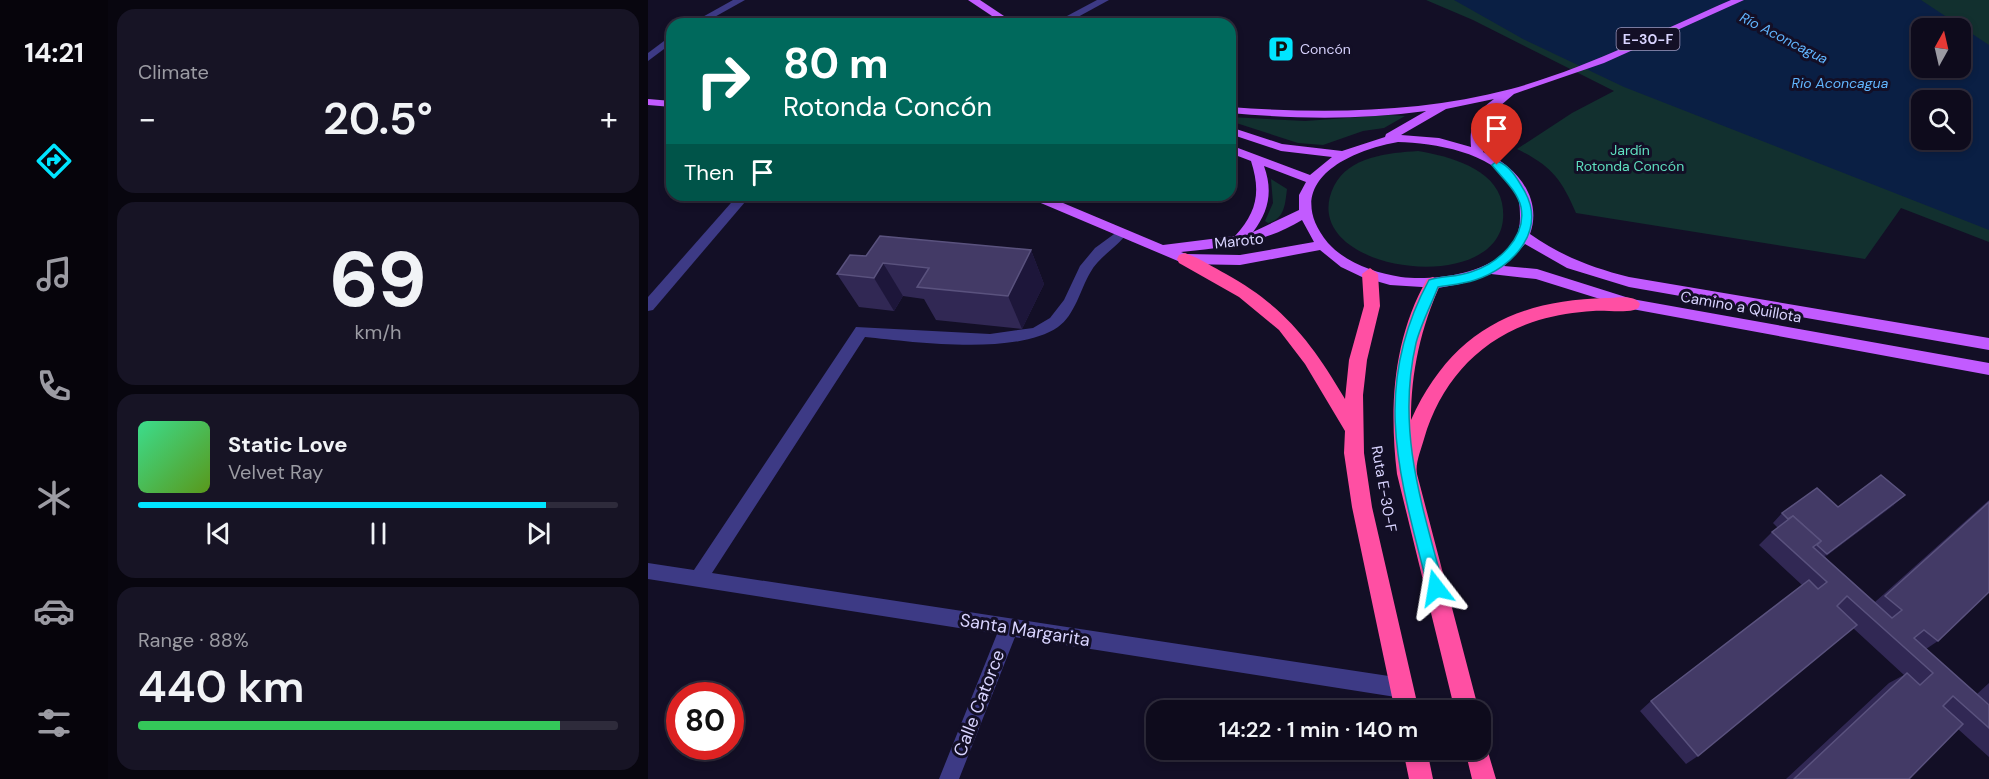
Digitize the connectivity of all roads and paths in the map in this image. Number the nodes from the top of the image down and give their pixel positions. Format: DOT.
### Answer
graph roads {
  1 [pos="740,0"];
  2 [pos="973,0"];
  3 [pos="1104,0"];
  4 [pos="1739,0"];
  5 [pos="706,18"];
  6 [pos="1002,18"];
  7 [pos="1069,18"];
  8 [pos="666,43"];
  9 [pos="648,58"];
  10 [pos="1514,91"];
  11 [pos="648,102"];
  12 [pos="1447,103"];
  13 [pos="666,104"];
  14 [pos="1236,110"];
  15 [pos="1236,132"];
  16 [pos="1382,140"];
  17 [pos="1236,152"];
  18 [pos="1478,153"];
  19 [pos="1341,154"];
  20 [pos="1256,159"];
  21 [pos="1313,180"];
  22 [pos="741,201"];
  23 [pos="1047,201"];
  24 [pos="1306,211"];
  25 [pos="1121,233"];
  26 [pos="1523,236"];
  27 [pos="1237,242"];
  28 [pos="1323,245"];
  29 [pos="1161,249"];
  30 [pos="1185,259"];
  31 [pos="1491,269"];
  32 [pos="1370,274"];
  33 [pos="1433,284"];
  34 [pos="1632,304"];
  35 [pos="648,306"];
  36 [pos="1989,344"];
  37 [pos="1989,369"];
  38 [pos="1353,428"];
  39 [pos="1407,474"];
  40 [pos="648,571"];
  41 [pos="698,579"];
  42 [pos="1009,628"];
  43 [pos="1402,687"];
  44 [pos="1405,700"];
  45 [pos="1464,700"];
  46 [pos="1417,760"];
  47 [pos="1479,760"];
  48 [pos="950,779"];
  49 [pos="1421,779"];
  50 [pos="1484,779"];
  1 -- 5 [label="street"];
  2 -- 6 [label="main road"];
  3 -- 7 [label="street"];
  4 -- 10 [label="main road, E-30-F"];
  8 -- 9 [label="street"];
  10 -- 12 [label="main road, E-30-F"];
  10 -- 18 [label="main road, E-30-F"];
  11 -- 13 [label="main road"];
  12 -- 14 [label="main road"];
  12 -- 16 [label="main road, E-30-F"];
  15 -- 19 [label="main road"];
  16 -- 18 [label="main road, E-30-F"];
  16 -- 19 [label="main road, E-30-F"];
  17 -- 20 [label="main road"];
  18 -- 26 [label="main road, E-30-F"];
  19 -- 21 [label="main road, E-30-F"];
  20 -- 21 [label="main road"];
  20 -- 27 [label="main road"];
  21 -- 24 [label="main road"];
  22 -- 35 [label="street"];
  23 -- 25 [label="main road, Maroto"];
  24 -- 27 [label="main road, Maroto"];
  24 -- 28 [label="main road"];
  25 -- 29 [label="main road, Maroto"];
  25 -- 41 [label="street"];
  26 -- 31 [label="main road"];
  26 -- 36 [label="main road, Camino a Quillota"];
  27 -- 29 [label="main road, Maroto"];
  28 -- 30 [label="main road, Maroto"];
  28 -- 32 [label="main road"];
  29 -- 30 [label="main road, Maroto"];
  30 -- 38 [label="highway"];
  31 -- 33 [label="main road"];
  31 -- 34 [label="main road, Camino a Quillota"];
  32 -- 33 [label="main road"];
  32 -- 38 [label="highway, Ruta E-30-F"];
  33 -- 39 [label="highway, Ruta E-30-F"];
  34 -- 37 [label="main road, Camino a Quillota"];
  34 -- 39 [label="highway"];
  38 -- 43 [label="highway, Ruta E-30-F"];
  39 -- 45 [label="highway, Ruta E-30-F"];
  40 -- 41 [label="street, Santa Margarita"];
  41 -- 42 [label="street, Santa Margarita"];
  42 -- 43 [label="street, Santa Margarita"];
  42 -- 48 [label="street, Calle Catorce"];
  43 -- 44 [label="highway, Ruta E-30-F"];
  46 -- 49 [label="highway"];
  47 -- 50 [label="highway"];
}
